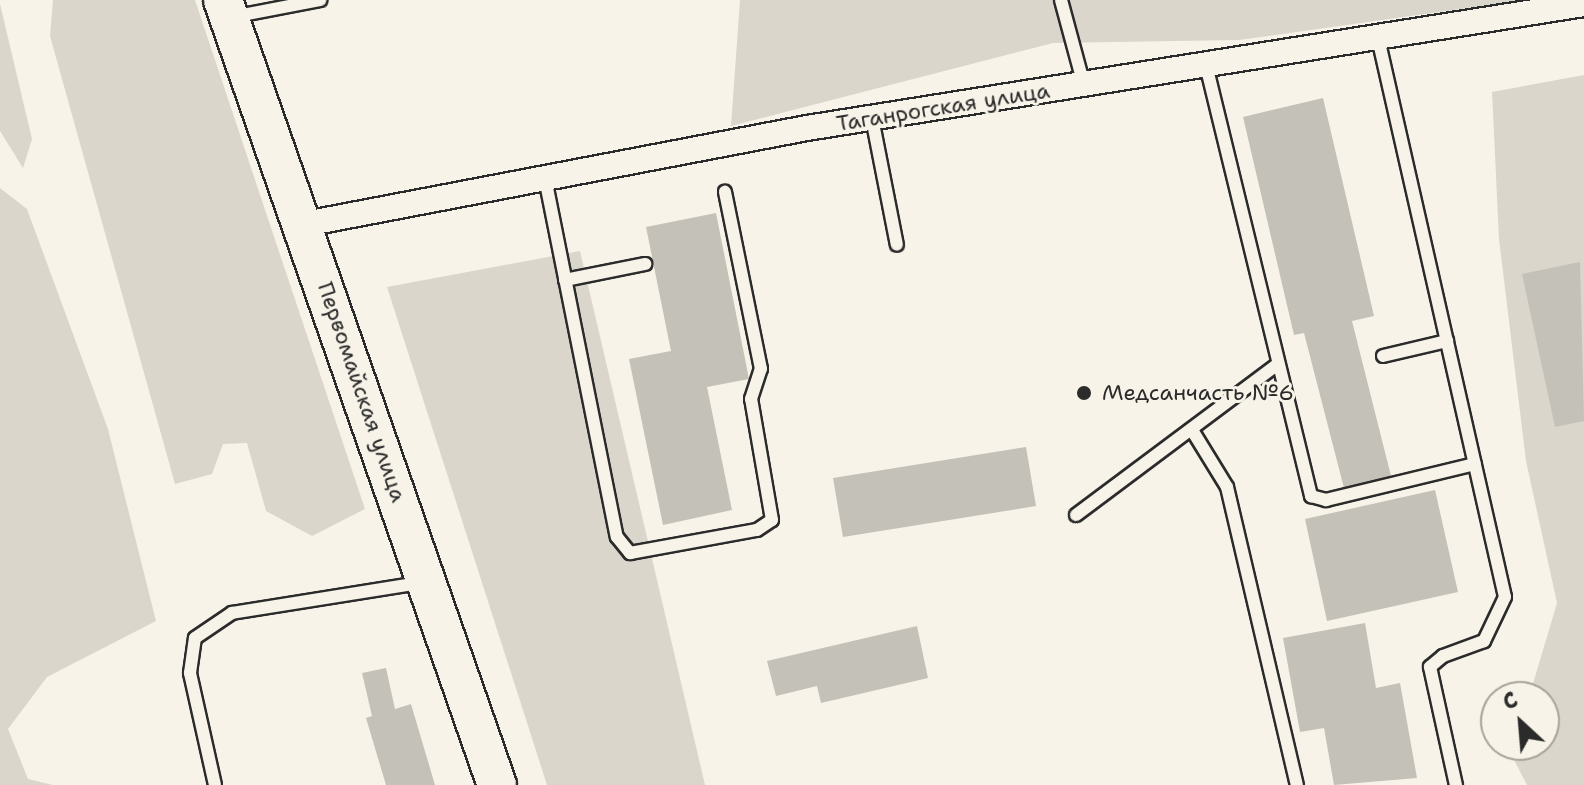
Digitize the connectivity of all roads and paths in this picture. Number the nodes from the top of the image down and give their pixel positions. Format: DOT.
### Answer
graph roads {
  1 [pos="320,0"];
  2 [pos="1061,0"];
  3 [pos="1584,4"];
  4 [pos="226,9"];
  5 [pos="1378,38"];
  6 [pos="1206,65"];
  7 [pos="1084,85"];
  8 [pos="872,118"];
  9 [pos="545,178"];
  10 [pos="725,192"];
  11 [pos="305,224"];
  12 [pos="897,245"];
  13 [pos="645,264"];
  14 [pos="565,280"];
  15 [pos="1447,341"];
  16 [pos="1383,356"];
  17 [pos="1278,364"];
  18 [pos="1192,430"];
  19 [pos="1475,464"];
  20 [pos="1076,515"];
  21 [pos="427,581"];
  22 [pos="215,785"];
  23 [pos="497,785"];
  24 [pos="1297,785"];
  25 [pos="1456,785"];
  1 -- 4 [label="lane"];
  2 -- 7 [label="lane"];
  3 -- 5 [label="street, Таганрогская улица"];
  4 -- 11 [label="main road, Первомайская улица"];
  5 -- 6 [label="street, Таганрогская улица"];
  5 -- 15 [label="lane"];
  6 -- 7 [label="street, Таганрогская улица"];
  6 -- 17 [label="lane"];
  7 -- 8 [label="street, Таганрогская улица"];
  8 -- 9 [label="street, Таганрогская улица"];
  8 -- 12 [label="lane"];
  9 -- 11 [label="street, Таганрогская улица"];
  9 -- 14 [label="lane"];
  10 -- 14 [label="lane"];
  11 -- 21 [label="main road, Первомайская улица"];
  13 -- 14 [label="lane"];
  15 -- 16 [label="lane"];
  15 -- 19 [label="lane"];
  17 -- 18 [label="lane"];
  17 -- 19 [label="lane"];
  18 -- 20 [label="lane"];
  18 -- 24 [label="lane"];
  19 -- 25 [label="lane"];
  21 -- 22 [label="lane"];
  21 -- 23 [label="main road, Первомайская улица"];
}
